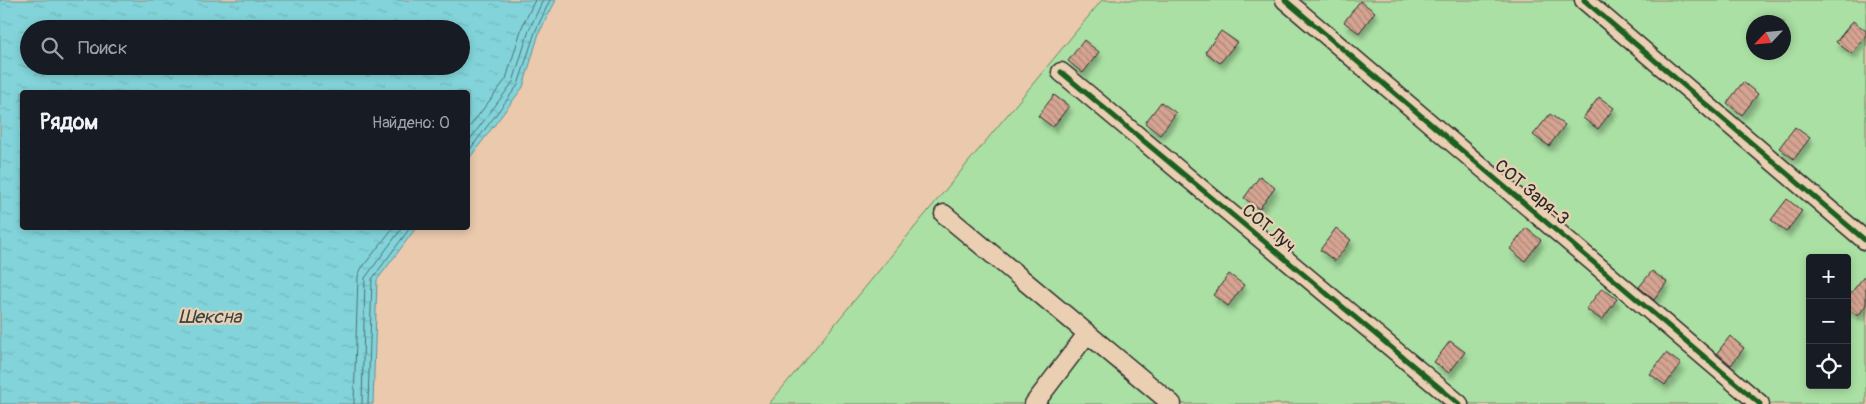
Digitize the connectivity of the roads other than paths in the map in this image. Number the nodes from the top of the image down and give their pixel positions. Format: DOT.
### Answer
graph roads {
  1 [pos="1285,0"];
  2 [pos="1584,0"];
  3 [pos="1061,72"];
  4 [pos="944,214"];
  5 [pos="1866,241"];
  6 [pos="1086,334"];
  7 [pos="1034,404"];
  8 [pos="1172,404"];
  9 [pos="1459,404"];
  10 [pos="1760,404"];
  1 -- 10 [label="street, СОТ Заря-3"];
  2 -- 5 [label="street"];
  3 -- 9 [label="street, СОТ Луч"];
  4 -- 6 [label="street"];
  6 -- 7 [label="street"];
  6 -- 8 [label="street"];
}
